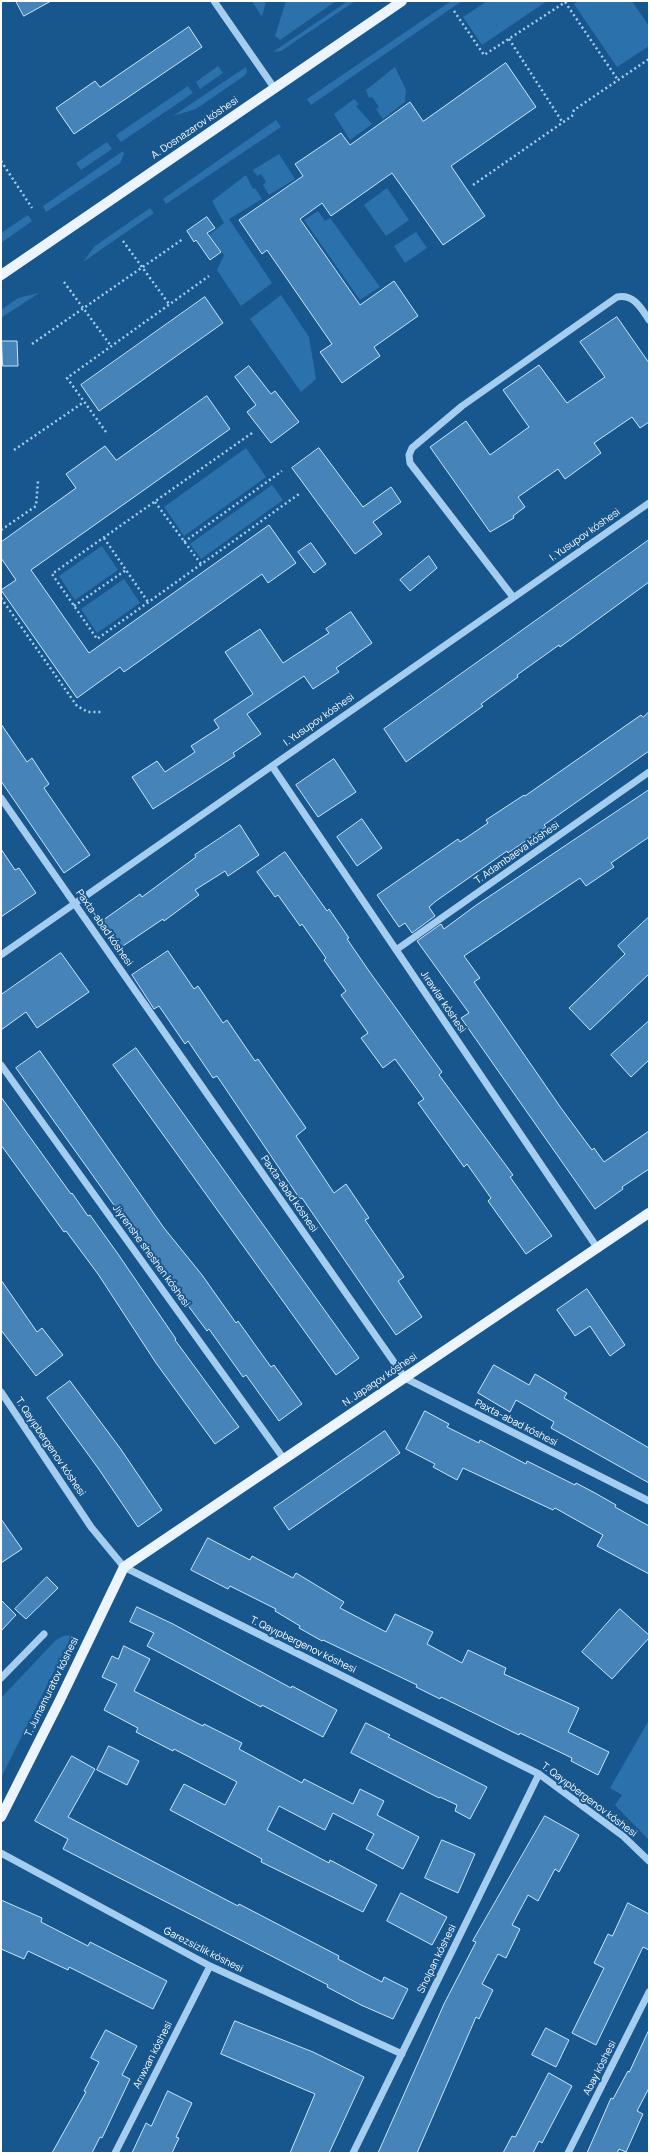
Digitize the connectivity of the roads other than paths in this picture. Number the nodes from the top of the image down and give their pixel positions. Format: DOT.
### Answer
graph roads {
  1 [pos="214,1"];
  2 [pos="402,1"];
  3 [pos="275,89"];
  4 [pos="1,275"];
  5 [pos="649,320"];
  6 [pos="649,503"];
  7 [pos="513,597"];
  8 [pos="272,766"];
  9 [pos="649,772"];
  10 [pos="1,798"];
  11 [pos="75,904"];
  12 [pos="396,950"];
  13 [pos="1,955"];
  14 [pos="1,1065"];
  15 [pos="649,1213"];
  16 [pos="598,1249"];
  17 [pos="405,1378"];
  18 [pos="1,1392"];
  19 [pos="284,1459"];
  20 [pos="649,1501"];
  21 [pos="124,1567"];
  22 [pos="44,1634"];
  23 [pos="1,1678"];
  24 [pos="539,1774"];
  25 [pos="1,1817"];
  26 [pos="1,1853"];
  27 [pos="649,1861"];
  28 [pos="210,1966"];
  29 [pos="649,1992"];
  30 [pos="402,2054"];
  31 [pos="115,2153"];
  32 [pos="353,2153"];
  33 [pos="568,2153"];
  1 -- 3 [label="street"];
  2 -- 3 [label="main road, A. Dosnazarov kóshesi"];
  3 -- 4 [label="main road, A. Dosnazarov kóshesi"];
  5 -- 7 [label="street"];
  6 -- 7 [label="street, I. Yusupov kóshesi"];
  7 -- 8 [label="street, I. Yusupov kóshesi"];
  8 -- 11 [label="street, I. Yusupov kóshesi"];
  8 -- 12 [label="street, Jırawlar kóshesi"];
  9 -- 12 [label="street, T. Adambaeva kóshesi"];
  10 -- 11 [label="street, Paxta-abad kóshesi"];
  11 -- 13 [label="street, I. Yusupov kóshesi"];
  11 -- 17 [label="street, Paxta-abad kóshesi"];
  12 -- 16 [label="street, Jırawlar kóshesi"];
  14 -- 19 [label="street, Jiyrenshe sheshen kóshesi"];
  15 -- 16 [label="main road, N. Japaqov kóshesi"];
  16 -- 17 [label="main road, N. Japaqov kóshesi"];
  17 -- 19 [label="main road, N. Japaqov kóshesi"];
  17 -- 20 [label="street, Paxta-abad kóshesi"];
  18 -- 21 [label="street, T. Qayıpbergenov kóshesi"];
  19 -- 21 [label="main road, N. Japaqov kóshesi"];
  21 -- 24 [label="street, T. Qayıpbergenov kóshesi"];
  21 -- 25 [label="main road, T. Jumamuratov kóshesi"];
  22 -- 23 [label="street"];
  24 -- 27 [label="street, T. Qayıpbergenov kóshesi"];
  24 -- 30 [label="street, Sholpan kóshesi"];
  26 -- 28 [label="street, Ǵarezsizlik kóshesi"];
  28 -- 30 [label="street, Ǵarezsizlik kóshesi"];
  28 -- 31 [label="street, Arıwxan kóshesi"];
  29 -- 33 [label="street, Abay kóshesi"];
  30 -- 32 [label="street, Sholpan kóshesi"];
}
